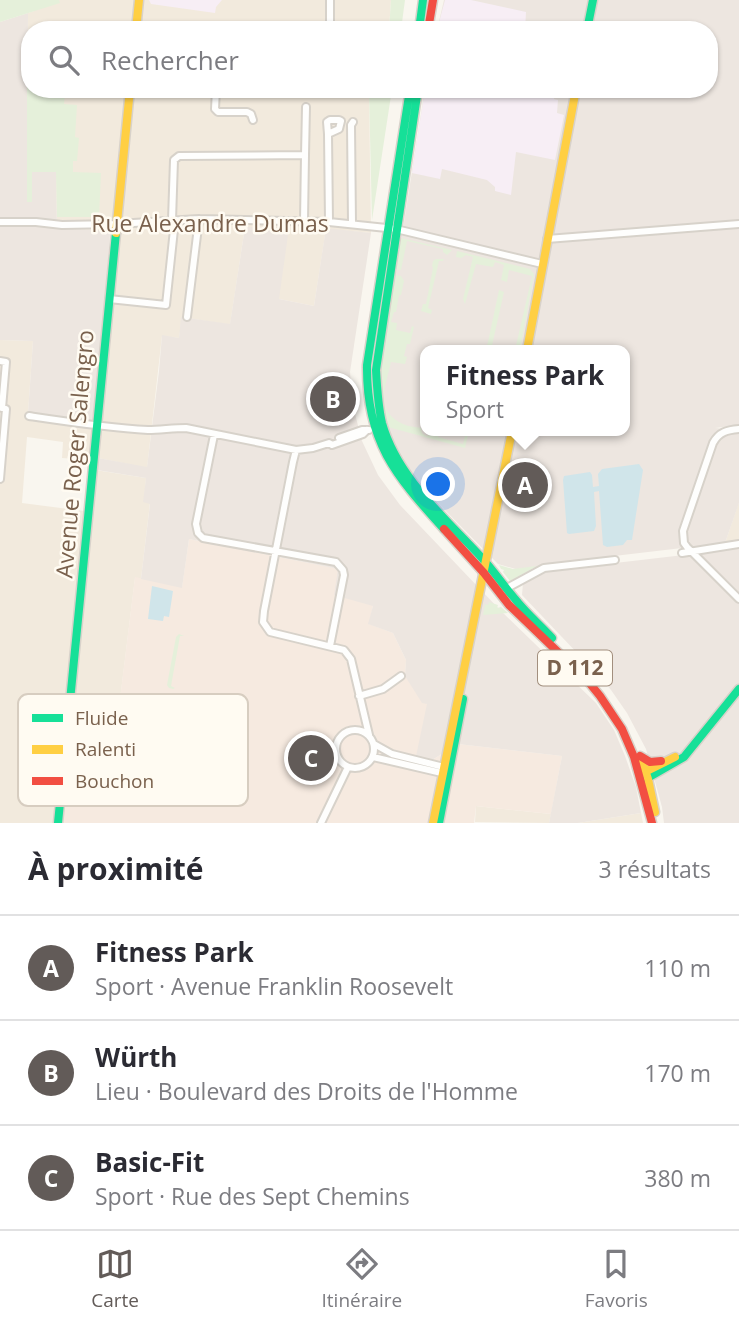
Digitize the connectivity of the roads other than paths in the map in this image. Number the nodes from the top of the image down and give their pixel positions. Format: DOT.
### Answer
graph roads {
  1 [pos="139,0"];
  2 [pos="330,0"];
  3 [pos="423,0"];
  4 [pos="433,0"];
  5 [pos="593,0"];
  6 [pos="137,21"];
  7 [pos="330,21"];
  8 [pos="420,21"];
  9 [pos="430,21"];
  10 [pos="589,21"];
  11 [pos="129,98"];
  12 [pos="216,98"];
  13 [pos="409,98"];
  14 [pos="416,98"];
  15 [pos="574,98"];
  16 [pos="306,107"];
  17 [pos="253,120"];
  18 [pos="353,122"];
  19 [pos="328,134"];
  20 [pos="305,155"];
  21 [pos="199,219"];
  22 [pos="173,220"];
  23 [pos="304,221"];
  24 [pos="0,222"];
  25 [pos="329,222"];
  26 [pos="117,224"];
  27 [pos="352,224"];
  28 [pos="739,224"];
  29 [pos="392,229"];
  30 [pos="547,239"];
  31 [pos="542,264"];
  32 [pos="109,299"];
  33 [pos="187,317"];
  34 [pos="528,345"];
  35 [pos="0,361"];
  36 [pos="3,408"];
  37 [pos="29,416"];
  38 [pos="97,426"];
  39 [pos="374,428"];
  40 [pos="739,429"];
  41 [pos="215,435"];
  42 [pos="511,436"];
  43 [pos="296,450"];
  44 [pos="0,478"];
  45 [pos="739,544"];
  46 [pos="276,551"];
  47 [pos="692,552"];
  48 [pos="682,553"];
  49 [pos="615,560"];
  50 [pos="485,568"];
  51 [pos="507,588"];
  52 [pos="739,599"];
  53 [pos="330,646"];
  54 [pos="401,676"];
  55 [pos="739,689"];
  56 [pos="71,694"];
  57 [pos="359,696"];
  58 [pos="363,716"];
  59 [pos="354,729"];
  60 [pos="369,735"];
  61 [pos="696,743"];
  62 [pos="374,744"];
  63 [pos="683,753"];
  64 [pos="640,756"];
  65 [pos="373,757"];
  66 [pos="348,767"];
  67 [pos="446,771"];
  68 [pos="644,776"];
  69 [pos="321,823"];
  70 [pos="433,823"];
  71 [pos="439,823"];
  72 [pos="652,823"];
  73 [pos="657,823"];
  1 -- 6 [label="street"];
  2 -- 7 [label="street"];
  3 -- 8 [label="street"];
  4 -- 9 [label="street"];
  5 -- 10 [label="street"];
  11 -- 26 [label="street, Avenue Roger Salengro"];
  12 -- 17 [label="street"];
  13 -- 29 [label="street"];
  14 -- 29 [label="street"];
  15 -- 30 [label="street"];
  16 -- 20 [label="street"];
  18 -- 27 [label="street"];
  19 -- 25 [label="street"];
  20 -- 22 [label="street"];
  20 -- 23 [label="street"];
  21 -- 22 [label="street, Rue Alexandre Dumas"];
  21 -- 23 [label="street, Rue Alexandre Dumas"];
  21 -- 33 [label="street"];
  22 -- 26 [label="street, Rue Alexandre Dumas"];
  22 -- 32 [label="street"];
  23 -- 25 [label="street, Rue Alexandre Dumas"];
  24 -- 26 [label="street, Rue Alexandre Dumas"];
  25 -- 27 [label="street, Rue Alexandre Dumas"];
  26 -- 32 [label="street, Avenue Roger Salengro"];
  27 -- 29 [label="street, Rue Alexandre Dumas"];
  28 -- 30 [label="street"];
  29 -- 31 [label="street, Rue Alexandre Dumas"];
  29 -- 39 [label="street"];
  30 -- 31 [label="street"];
  31 -- 34 [label="street"];
  32 -- 38 [label="street, Avenue Roger Salengro"];
  35 -- 36 [label="street"];
  36 -- 44 [label="street"];
  37 -- 38 [label="street"];
  38 -- 41 [label="street"];
  38 -- 56 [label="street, Avenue Roger Salengro"];
  39 -- 43 [label="street"];
  39 -- 50 [label="street"];
  40 -- 47 [label="street"];
  41 -- 43 [label="street"];
  41 -- 46 [label="street"];
  42 -- 50 [label="street"];
  43 -- 46 [label="street"];
  45 -- 47 [label="street"];
  46 -- 53 [label="street"];
  46 -- 53 [label="street"];
  47 -- 48 [label="street"];
  47 -- 52 [label="street"];
  49 -- 51 [label="street"];
  50 -- 51 [label="street, D 112"];
  50 -- 67 [label="street"];
  50 -- 68 [label="street, D 112"];
  51 -- 64 [label="street, D 112"];
  53 -- 57 [label="street"];
  54 -- 57 [label="street"];
  55 -- 61 [label="street"];
  57 -- 58 [label="street"];
  58 -- 59 [label="street"];
  58 -- 60 [label="street"];
  59 -- 60 [label="street"];
  59 -- 66 [label="street"];
  60 -- 62 [label="street"];
  61 -- 63 [label="street"];
  61 -- 68 [label="street"];
  62 -- 65 [label="street"];
  62 -- 67 [label="street"];
  63 -- 64 [label="street"];
  63 -- 68 [label="street"];
  64 -- 68 [label="street, D 112"];
  65 -- 66 [label="street"];
  65 -- 67 [label="street"];
  66 -- 69 [label="street"];
  67 -- 70 [label="street"];
  67 -- 71 [label="street"];
  68 -- 72 [label="street, D 112"];
  68 -- 73 [label="street, D 112"];
}
